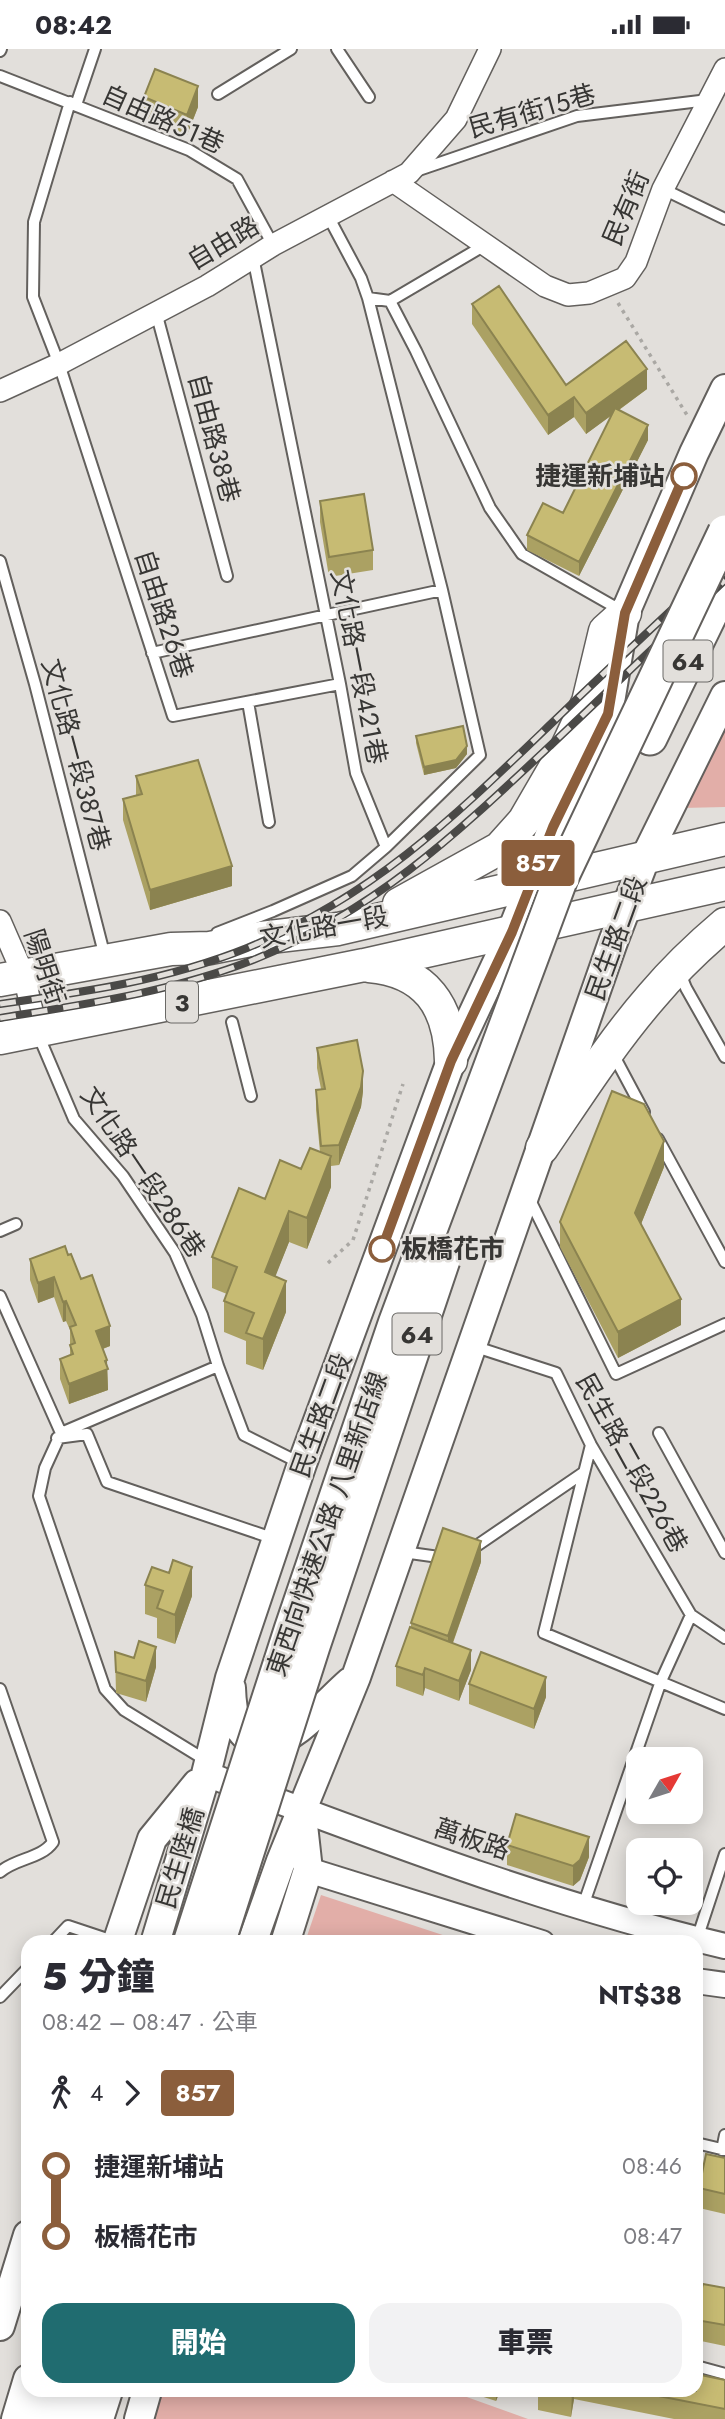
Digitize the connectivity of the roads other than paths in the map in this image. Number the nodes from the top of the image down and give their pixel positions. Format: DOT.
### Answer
graph roads {
  1 [pos="95,49"];
  2 [pos="291,49"];
  3 [pos="337,49"];
  4 [pos="489,49"];
  5 [pos="725,69"];
  6 [pos="0,76"];
  7 [pos="218,94"];
  8 [pos="369,97"];
  9 [pos="711,99"];
  10 [pos="73,104"];
  11 [pos="401,177"];
  12 [pos="663,189"];
  13 [pos="328,216"];
  14 [pos="725,219"];
  15 [pos="273,245"];
  16 [pos="485,245"];
  17 [pos="253,257"];
  18 [pos="368,298"];
  19 [pos="390,300"];
  20 [pos="156,312"];
  21 [pos="59,364"];
  22 [pos="725,389"];
  23 [pos="0,391"];
  24 [pos="725,531"];
  25 [pos="0,561"];
  26 [pos="227,576"];
  27 [pos="725,584"];
  28 [pos="442,590"];
  29 [pos="625,613"];
  30 [pos="326,617"];
  31 [pos="152,653"];
  32 [pos="340,684"];
  33 [pos="725,696"];
  34 [pos="248,702"];
  35 [pos="269,822"];
  36 [pos="725,839"];
  37 [pos="386,847"];
  38 [pos="646,856"];
  39 [pos="725,884"];
  40 [pos="529,885"];
  41 [pos="627,908"];
  42 [pos="374,919"];
  43 [pos="0,921"];
  44 [pos="725,924"];
  45 [pos="512,932"];
  46 [pos="172,949"];
  47 [pos="106,962"];
  48 [pos="364,965"];
  49 [pos="678,968"];
  50 [pos="12,978"];
  51 [pos="232,1022"];
  52 [pos="37,1032"];
  53 [pos="0,1038"];
  54 [pos="610,1049"];
  55 [pos="725,1057"];
  56 [pos="451,1061"];
  57 [pos="251,1096"];
  58 [pos="646,1117"];
  59 [pos="653,1129"];
  60 [pos="542,1149"];
  61 [pos="526,1191"];
  62 [pos="16,1224"];
  63 [pos="0,1231"];
  64 [pos="725,1262"];
  65 [pos="0,1296"];
  66 [pos="725,1324"];
  67 [pos="473,1346"];
  68 [pos="218,1366"];
  69 [pos="659,1433"];
  70 [pos="59,1435"];
  71 [pos="591,1445"];
  72 [pos="302,1464"];
  73 [pos="583,1473"];
  74 [pos="278,1540"];
  75 [pos="400,1551"];
  76 [pos="725,1553"];
  77 [pos="691,1615"];
  78 [pos="725,1638"];
  79 [pos="356,1677"];
  80 [pos="230,1678"];
  81 [pos="661,1681"];
  82 [pos="0,1689"];
  83 [pos="725,1709"];
  84 [pos="207,1768"];
  85 [pos="302,1810"];
  86 [pos="725,1854"];
  87 [pos="307,1870"];
  88 [pos="0,1872"];
  89 [pos="583,1906"];
  90 [pos="60,1935"];
  91 [pos="96,1935"];
  92 [pos="119,1935"];
  93 [pos="157,1935"];
  94 [pos="193,1935"];
  95 [pos="221,1935"];
  96 [pos="255,1935"];
  97 [pos="287,1935"];
  98 [pos="516,1935"];
  99 [pos="677,1935"];
  100 [pos="699,1935"];
  101 [pos="703,1941"];
  102 [pos="725,1946"];
  103 [pos="21,1975"];
  104 [pos="703,1983"];
  105 [pos="725,1985"];
  106 [pos="0,1997"];
  107 [pos="725,2135"];
  108 [pos="703,2145"];
  109 [pos="723,2150"];
  110 [pos="21,2258"];
  111 [pos="0,2326"];
  112 [pos="703,2368"];
  113 [pos="725,2374"];
  114 [pos="23,2397"];
  115 [pos="52,2397"];
  116 [pos="78,2397"];
  117 [pos="106,2397"];
  118 [pos="145,2397"];
  119 [pos="16,2419"];
  120 [pos="45,2419"];
  121 [pos="72,2419"];
  122 [pos="99,2419"];
  123 [pos="139,2419"];
  1 -- 10 [label="lane, 自由路26巷"];
  2 -- 7 [label="lane"];
  3 -- 8 [label="lane"];
  4 -- 11 [label="street, 自由路"];
  5 -- 9 [label="street, 民有街"];
  6 -- 10 [label="lane, 自由路51巷"];
  9 -- 11 [label="lane, 民有街15巷"];
  9 -- 12 [label="street, 民有街"];
  10 -- 15 [label="lane, 自由路51巷"];
  10 -- 21 [label="lane, 自由路26巷"];
  11 -- 13 [label="street, 自由路"];
  11 -- 16 [label="street, 民有街"];
  12 -- 14 [label="lane"];
  12 -- 16 [label="street, 民有街"];
  13 -- 15 [label="street, 自由路"];
  13 -- 18 [label="lane"];
  15 -- 17 [label="street, 自由路"];
  16 -- 19 [label="lane"];
  17 -- 20 [label="street, 自由路"];
  17 -- 30 [label="lane, 文化路一段421巷"];
  18 -- 19 [label="lane"];
  18 -- 28 [label="lane"];
  19 -- 29 [label="lane"];
  20 -- 21 [label="street, 自由路"];
  20 -- 26 [label="lane, 自由路38巷"];
  21 -- 23 [label="street, 自由路"];
  21 -- 31 [label="lane, 自由路26巷"];
  22 -- 29 [label="main road, 民生路二段"];
  24 -- 94 [label="highway, 東西向快速公路 八里新店線 / 64, bridge"];
  25 -- 47 [label="lane, 文化路一段387巷"];
  27 -- 95 [label="highway, 東西向快速公路 八里新店線 / 64, bridge"];
  28 -- 30 [label="lane"];
  28 -- 37 [label="lane"];
  29 -- 40 [label="main road, 民生路二段"];
  29 -- 42 [label="main road"];
  30 -- 31 [label="lane"];
  30 -- 32 [label="lane, 文化路一段421巷"];
  31 -- 34 [label="lane, 自由路26巷"];
  32 -- 34 [label="lane, 自由路26巷"];
  32 -- 37 [label="lane, 文化路一段421巷"];
  33 -- 38 [label="main road, 民生路二段"];
  34 -- 35 [label="lane"];
  36 -- 38 [label="main road, 3"];
  37 -- 46 [label="lane"];
  38 -- 40 [label="main road, 文化路一段 / 3"];
  38 -- 41 [label="main road, 民生路二段"];
  39 -- 41 [label="main road, 3"];
  40 -- 42 [label="main road, 文化路一段 / 3"];
  40 -- 45 [label="main road, 民生路二段"];
  41 -- 45 [label="main road, 文化路一段 / 3"];
  41 -- 60 [label="main road, 民生路二段"];
  42 -- 46 [label="main road, 文化路一段 / 3"];
  43 -- 50 [label="street, 陽明街"];
  44 -- 49 [label="main road"];
  45 -- 48 [label="main road, 文化路一段 / 3"];
  45 -- 56 [label="main road, 民生路二段"];
  46 -- 47 [label="main road, 文化路一段 / 3"];
  47 -- 50 [label="main road, 文化路一段 / 3"];
  48 -- 52 [label="main road, 文化路一段 / 3"];
  48 -- 56 [label="main road"];
  49 -- 54 [label="main road"];
  49 -- 55 [label="lane"];
  50 -- 52 [label="street, 陽明街"];
  51 -- 57 [label="lane"];
  52 -- 53 [label="main road, 文化路一段 / 3"];
  52 -- 68 [label="lane, 文化路一段286巷"];
  54 -- 58 [label="lane"];
  54 -- 60 [label="main road"];
  56 -- 72 [label="main road, 民生路二段"];
  59 -- 64 [label="lane"];
  60 -- 61 [label="main road, 民生路二段"];
  61 -- 66 [label="lane"];
  61 -- 67 [label="main road, 民生路二段"];
  62 -- 63 [label="lane"];
  65 -- 70 [label="lane"];
  67 -- 71 [label="lane, 民生路二段226巷"];
  67 -- 75 [label="main road, 民生路二段"];
  68 -- 70 [label="lane"];
  68 -- 72 [label="lane, 文化路一段286巷"];
  69 -- 76 [label="lane"];
  70 -- 74 [label="lane"];
  70 -- 84 [label="lane"];
  71 -- 73 [label="lane"];
  71 -- 77 [label="lane, 民生路二段226巷"];
  72 -- 74 [label="main road, 民生路二段"];
  73 -- 75 [label="lane"];
  73 -- 81 [label="lane"];
  74 -- 80 [label="main road, 民生路二段"];
  75 -- 79 [label="main road, 民生路二段"];
  77 -- 78 [label="lane, 民生路二段226巷"];
  77 -- 81 [label="lane"];
  79 -- 80 [label="main road"];
  79 -- 85 [label="main road, 民生路二段"];
  80 -- 84 [label="main road, 民生路二段"];
  81 -- 83 [label="lane"];
  81 -- 89 [label="lane"];
  82 -- 88 [label="lane"];
  84 -- 85 [label="street, 萬板路"];
  84 -- 92 [label="main road, 民生路二段"];
  84 -- 93 [label="main road, 民生陸橋"];
  85 -- 87 [label="main road, 民生路二段"];
  85 -- 89 [label="street, 萬板路"];
  85 -- 96 [label="main road, 民生路二段"];
  86 -- 100 [label="lane"];
  87 -- 97 [label="main road, 民生路二段"];
  87 -- 98 [label="street"];
  89 -- 99 [label="street, 萬板路"];
  90 -- 91 [label="lane"];
  101 -- 102 [label="street, 萬板路"];
  103 -- 106 [label="lane"];
  104 -- 105 [label="street"];
  107 -- 109 [label="lane"];
  108 -- 109 [label="lane"];
  110 -- 111 [label="main road"];
  112 -- 113 [label="lane"];
  114 -- 119 [label="main road"];
  115 -- 120 [label="highway"];
  116 -- 121 [label="highway"];
  117 -- 122 [label="main road"];
  118 -- 123 [label="main road"];
}
